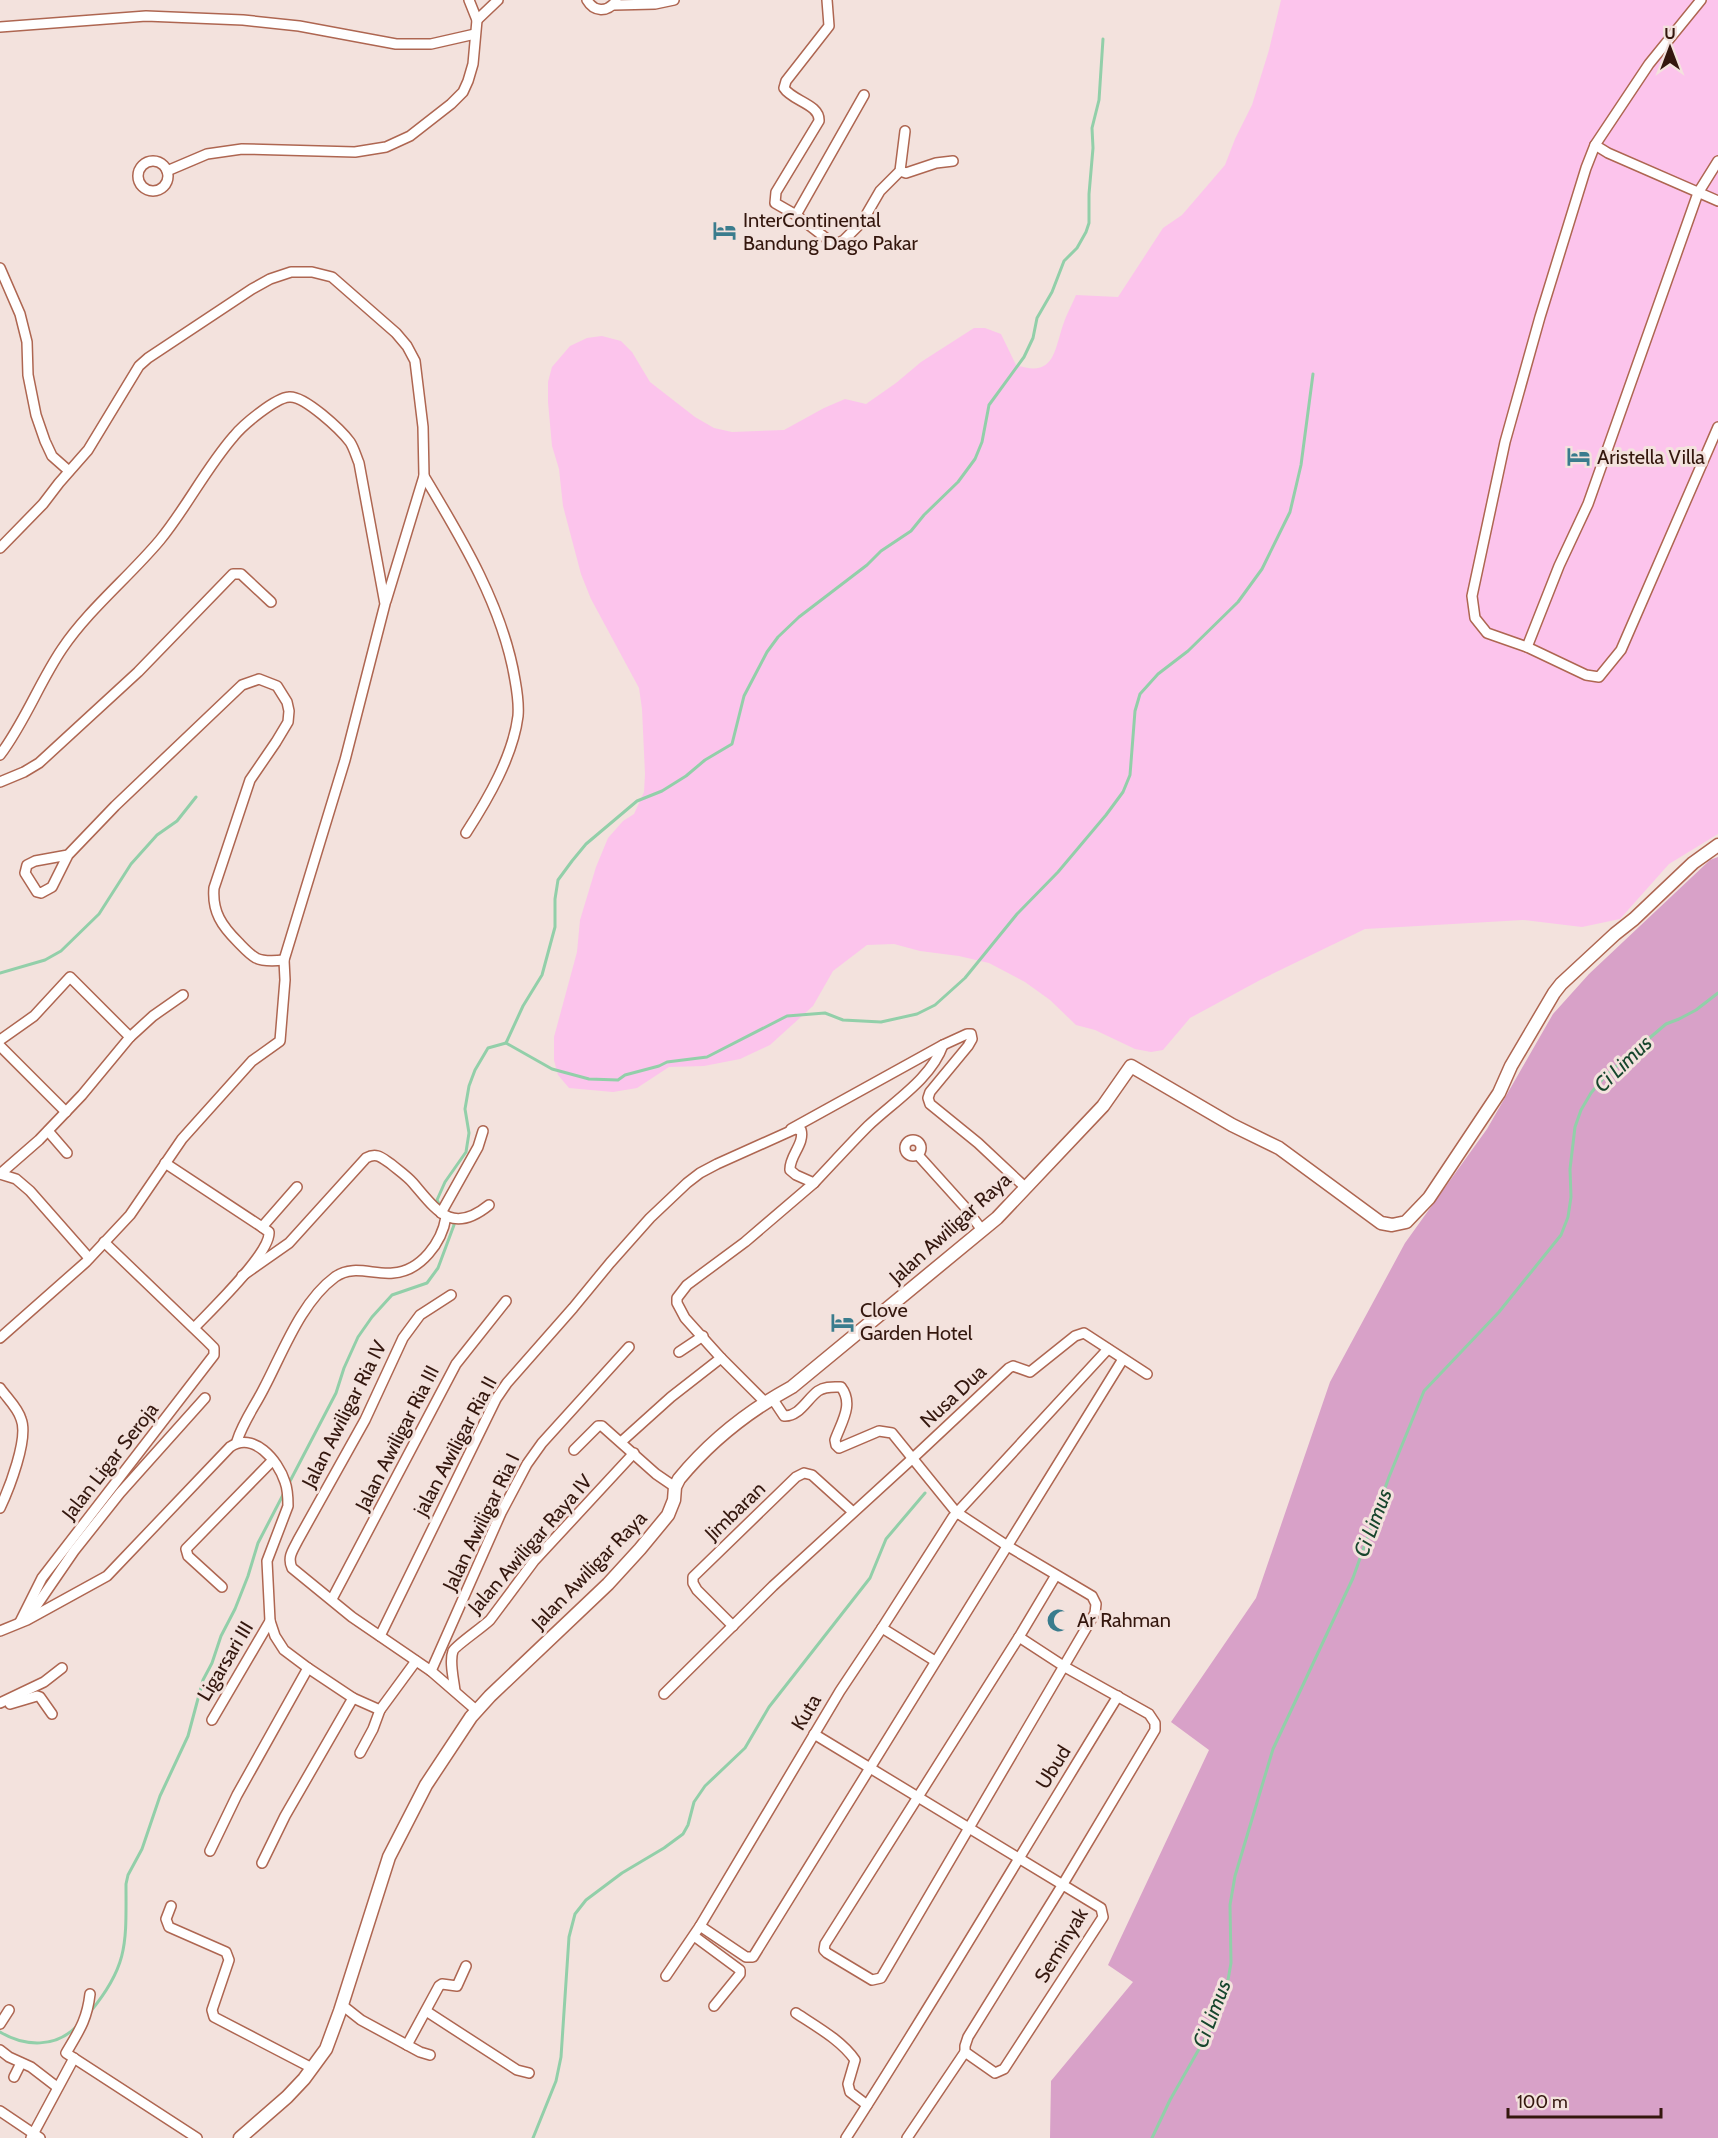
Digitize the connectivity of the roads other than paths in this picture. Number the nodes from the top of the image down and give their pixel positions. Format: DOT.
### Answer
graph roads {
  1 [pos="469,0"];
  2 [pos="498,0"];
  3 [pos="587,0"];
  4 [pos="674,0"];
  5 [pos="826,0"];
  6 [pos="1701,0"];
  7 [pos="615,2"];
  8 [pos="477,20"];
  9 [pos="1,28"];
  10 [pos="475,34"];
  11 [pos="864,95"];
  12 [pos="905,131"];
  13 [pos="1595,145"];
  14 [pos="953,161"];
  15 [pos="1718,161"];
  16 [pos="167,171"];
  17 [pos="900,171"];
  18 [pos="1698,193"];
  19 [pos="1718,201"];
  20 [pos="796,215"];
  21 [pos="0,268"];
  22 [pos="1718,427"];
  23 [pos="69,471"];
  24 [pos="424,476"];
  25 [pos="0,548"];
  26 [pos="272,602"];
  27 [pos="386,604"];
  28 [pos="1527,647"];
  29 [pos="0,755"];
  30 [pos="0,783"];
  31 [pos="466,833"];
  32 [pos="1718,845"];
  33 [pos="68,855"];
  34 [pos="284,960"];
  35 [pos="183,996"];
  36 [pos="130,1037"];
  37 [pos="0,1040"];
  38 [pos="943,1045"];
  39 [pos="0,1046"];
  40 [pos="66,1112"];
  41 [pos="791,1129"];
  42 [pos="48,1131"];
  43 [pos="483,1131"];
  44 [pos="67,1153"];
  45 [pos="918,1155"];
  46 [pos="165,1163"];
  47 [pos="0,1174"];
  48 [pos="814,1183"];
  49 [pos="297,1187"];
  50 [pos="1026,1188"];
  51 [pos="489,1205"];
  52 [pos="444,1215"];
  53 [pos="262,1227"];
  54 [pos="982,1230"];
  55 [pos="104,1242"];
  56 [pos="89,1258"];
  57 [pos="243,1276"];
  58 [pos="451,1295"];
  59 [pos="506,1301"];
  60 [pos="194,1328"];
  61 [pos="703,1336"];
  62 [pos="0,1338"];
  63 [pos="629,1347"];
  64 [pos="1108,1349"];
  65 [pos="679,1352"];
  66 [pos="721,1358"];
  67 [pos="1124,1359"];
  68 [pos="1147,1374"];
  69 [pos="0,1388"];
  70 [pos="205,1398"];
  71 [pos="768,1400"];
  72 [pos="237,1441"];
  73 [pos="621,1442"];
  74 [pos="574,1450"];
  75 [pos="634,1453"];
  76 [pos="913,1458"];
  77 [pos="272,1461"];
  78 [pos="675,1487"];
  79 [pos="0,1508"];
  80 [pos="853,1512"];
  81 [pos="956,1512"];
  82 [pos="1006,1545"];
  83 [pos="1056,1575"];
  84 [pos="222,1587"];
  85 [pos="332,1599"];
  86 [pos="23,1621"];
  87 [pos="270,1621"];
  88 [pos="733,1626"];
  89 [pos="882,1628"];
  90 [pos="0,1631"];
  91 [pos="380,1636"];
  92 [pos="1019,1637"];
  93 [pos="416,1661"];
  94 [pos="935,1661"];
  95 [pos="1065,1667"];
  96 [pos="62,1668"];
  97 [pos="308,1668"];
  98 [pos="431,1671"];
  99 [pos="456,1691"];
  100 [pos="664,1694"];
  101 [pos="1118,1696"];
  102 [pos="353,1698"];
  103 [pos="0,1702"];
  104 [pos="380,1710"];
  105 [pos="476,1710"];
  106 [pos="52,1714"];
  107 [pos="212,1720"];
  108 [pos="814,1734"];
  109 [pos="360,1753"];
  110 [pos="868,1768"];
  111 [pos="917,1797"];
  112 [pos="968,1828"];
  113 [pos="210,1851"];
  114 [pos="1018,1857"];
  115 [pos="262,1863"];
  116 [pos="1064,1884"];
  117 [pos="171,1906"];
  118 [pos="700,1926"];
  119 [pos="694,1936"];
  120 [pos="466,1966"];
  121 [pos="666,1976"];
  122 [pos="90,1994"];
  123 [pos="342,2006"];
  124 [pos="714,2006"];
  125 [pos="9,2010"];
  126 [pos="426,2011"];
  127 [pos="796,2013"];
  128 [pos="0,2024"];
  129 [pos="407,2045"];
  130 [pos="0,2050"];
  131 [pos="965,2052"];
  132 [pos="430,2055"];
  133 [pos="74,2058"];
  134 [pos="21,2064"];
  135 [pos="312,2068"];
  136 [pos="529,2073"];
  137 [pos="14,2077"];
  138 [pos="57,2086"];
  139 [pos="867,2105"];
  140 [pos="0,2111"];
  141 [pos="909,2136"];
  142 [pos="35,2137"];
  143 [pos="244,2137"];
  144 [pos="197,2138"];
  145 [pos="846,2138"];
  1 -- 8 [label="street"];
  2 -- 8 [label="street"];
  3 -- 7 [label="street"];
  4 -- 7 [label="street"];
  5 -- 20 [label="street"];
  6 -- 13 [label="street"];
  8 -- 10 [label="street"];
  9 -- 10 [label="street"];
  10 -- 16 [label="street"];
  11 -- 20 [label="street"];
  12 -- 17 [label="street"];
  13 -- 18 [label="street"];
  13 -- 28 [label="street"];
  14 -- 17 [label="street"];
  15 -- 18 [label="street"];
  17 -- 20 [label="street"];
  18 -- 19 [label="street"];
  18 -- 28 [label="street"];
  21 -- 23 [label="street"];
  22 -- 28 [label="street"];
  23 -- 24 [label="street"];
  23 -- 25 [label="street"];
  24 -- 27 [label="street"];
  24 -- 31 [label="street"];
  26 -- 30 [label="street"];
  27 -- 29 [label="street"];
  27 -- 34 [label="street"];
  32 -- 50 [label="street, Jalan Awiligar Raya"];
  33 -- 33 [label="street"];
  33 -- 34 [label="street"];
  34 -- 46 [label="street"];
  35 -- 36 [label="street"];
  36 -- 37 [label="street"];
  36 -- 40 [label="street"];
  38 -- 41 [label="street, jalan Awiligar Ria II"];
  38 -- 48 [label="street"];
  38 -- 50 [label="street, jalan Awiligar Ria II"];
  39 -- 40 [label="street"];
  40 -- 42 [label="street"];
  41 -- 48 [label="street"];
  41 -- 91 [label="street, jalan Awiligar Ria II"];
  42 -- 44 [label="street"];
  42 -- 47 [label="street"];
  43 -- 52 [label="street"];
  45 -- 54 [label="street"];
  46 -- 53 [label="street"];
  46 -- 55 [label="street"];
  47 -- 56 [label="street"];
  48 -- 61 [label="street"];
  49 -- 53 [label="street"];
  50 -- 54 [label="street, Jalan Awiligar Raya"];
  51 -- 52 [label="street"];
  52 -- 57 [label="street"];
  52 -- 72 [label="street"];
  53 -- 57 [label="street"];
  54 -- 71 [label="street, Jalan Awiligar Raya"];
  55 -- 56 [label="street"];
  55 -- 60 [label="street"];
  56 -- 62 [label="street"];
  57 -- 60 [label="street"];
  58 -- 85 [label="street, Jalan Awiligar Ria IV"];
  59 -- 85 [label="street, Jalan Awiligar Ria III"];
  60 -- 86 [label="street, Jalan Ligar Seroja"];
  61 -- 65 [label="street"];
  61 -- 66 [label="street"];
  63 -- 98 [label="street, Jalan Awiligar Ria I"];
  64 -- 67 [label="street, Nusa Dua"];
  64 -- 76 [label="street, Nusa Dua"];
  64 -- 81 [label="street"];
  66 -- 71 [label="street"];
  66 -- 73 [label="street"];
  67 -- 68 [label="street, Nusa Dua"];
  67 -- 82 [label="street"];
  69 -- 79 [label="street"];
  70 -- 86 [label="street"];
  71 -- 76 [label="street"];
  71 -- 78 [label="street, Jalan Awiligar Raya"];
  72 -- 77 [label="street"];
  72 -- 86 [label="street"];
  73 -- 74 [label="street"];
  73 -- 75 [label="street"];
  75 -- 78 [label="street"];
  75 -- 99 [label="street, Jalan Awiligar Raya IV"];
  76 -- 80 [label="street"];
  76 -- 81 [label="street"];
  77 -- 84 [label="street"];
  77 -- 87 [label="street"];
  78 -- 105 [label="street, Jalan Awiligar Raya"];
  80 -- 88 [label="street"];
  80 -- 88 [label="street, Jimbaran"];
  81 -- 82 [label="street"];
  81 -- 89 [label="street, Kuta"];
  82 -- 83 [label="street"];
  82 -- 94 [label="street"];
  83 -- 92 [label="street"];
  83 -- 95 [label="street"];
  85 -- 91 [label="street"];
  86 -- 90 [label="street"];
  87 -- 97 [label="street"];
  87 -- 107 [label="street, Ligarsari III"];
  88 -- 100 [label="street"];
  89 -- 94 [label="street"];
  89 -- 108 [label="street, Kuta"];
  91 -- 93 [label="street"];
  92 -- 95 [label="street"];
  92 -- 111 [label="street"];
  93 -- 98 [label="street"];
  93 -- 104 [label="street"];
  94 -- 110 [label="street"];
  95 -- 101 [label="street"];
  95 -- 112 [label="street"];
  96 -- 103 [label="street"];
  97 -- 102 [label="street"];
  97 -- 113 [label="street"];
  98 -- 99 [label="street"];
  99 -- 105 [label="street"];
  101 -- 114 [label="street, Ubud"];
  101 -- 116 [label="street"];
  102 -- 104 [label="street"];
  102 -- 115 [label="street"];
  103 -- 106 [label="street"];
  104 -- 109 [label="street"];
  105 -- 123 [label="street, Jalan Awiligar Raya"];
  108 -- 110 [label="street"];
  108 -- 118 [label="street, Kuta"];
  110 -- 111 [label="street"];
  110 -- 118 [label="street"];
  111 -- 112 [label="street"];
  111 -- 112 [label="street"];
  112 -- 114 [label="street"];
  114 -- 116 [label="street"];
  114 -- 139 [label="street"];
  116 -- 131 [label="street, Seminyak"];
  116 -- 131 [label="street, Seminyak"];
  117 -- 135 [label="street"];
  118 -- 119 [label="street, Kuta"];
  119 -- 121 [label="street, Kuta"];
  119 -- 124 [label="street"];
  120 -- 126 [label="street"];
  122 -- 133 [label="street"];
  123 -- 129 [label="street"];
  123 -- 135 [label="street, Jalan Awiligar Raya"];
  125 -- 128 [label="street"];
  126 -- 129 [label="street"];
  126 -- 136 [label="street"];
  127 -- 139 [label="street"];
  129 -- 132 [label="street"];
  130 -- 134 [label="street"];
  131 -- 141 [label="street"];
  133 -- 138 [label="street"];
  133 -- 144 [label="street"];
  134 -- 137 [label="street"];
  134 -- 138 [label="street"];
  135 -- 143 [label="street, Jalan Awiligar Raya"];
  138 -- 142 [label="street"];
  139 -- 145 [label="street"];
  140 -- 142 [label="street"];
}
